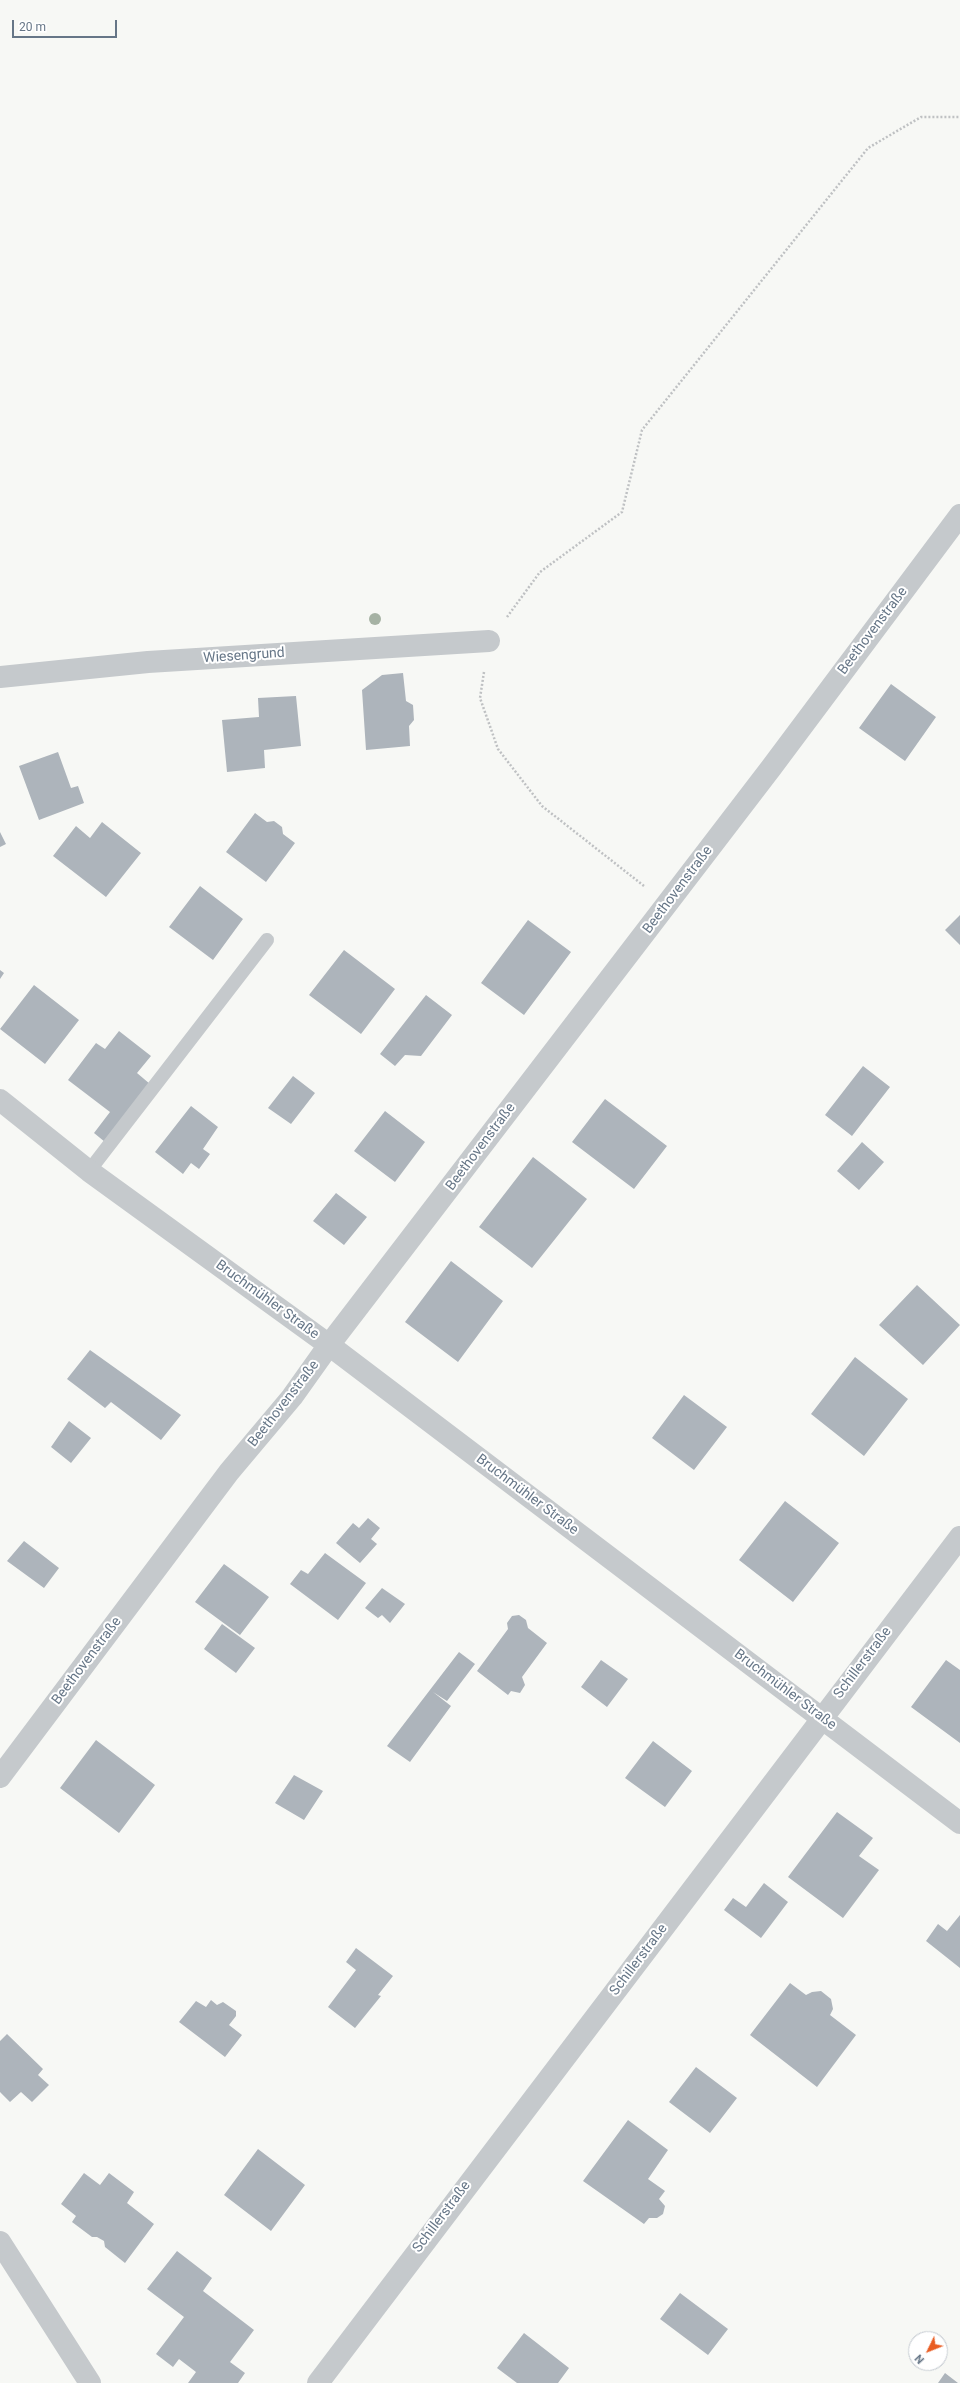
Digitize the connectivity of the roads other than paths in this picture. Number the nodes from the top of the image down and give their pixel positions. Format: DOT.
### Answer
graph roads {
  1 [pos="960,516"];
  2 [pos="489,641"];
  3 [pos="0,677"];
  4 [pos="267,940"];
  5 [pos="0,1100"];
  6 [pos="89,1171"];
  7 [pos="329,1345"];
  8 [pos="960,1536"];
  9 [pos="821,1718"];
  10 [pos="0,1777"];
  11 [pos="960,1823"];
  12 [pos="0,2242"];
  13 [pos="90,2383"];
  14 [pos="318,2383"];
  1 -- 7 [label="street, Beethovenstraße"];
  2 -- 3 [label="street, Wiesengrund"];
  4 -- 6 [label="lane"];
  5 -- 6 [label="street, Bruchmühler Straße"];
  6 -- 7 [label="street, Bruchmühler Straße"];
  7 -- 9 [label="street, Bruchmühler Straße"];
  7 -- 10 [label="street, Beethovenstraße"];
  8 -- 9 [label="street, Schillerstraße"];
  9 -- 11 [label="street, Bruchmühler Straße"];
  9 -- 14 [label="street, Schillerstraße"];
  12 -- 13 [label="street"];
}
